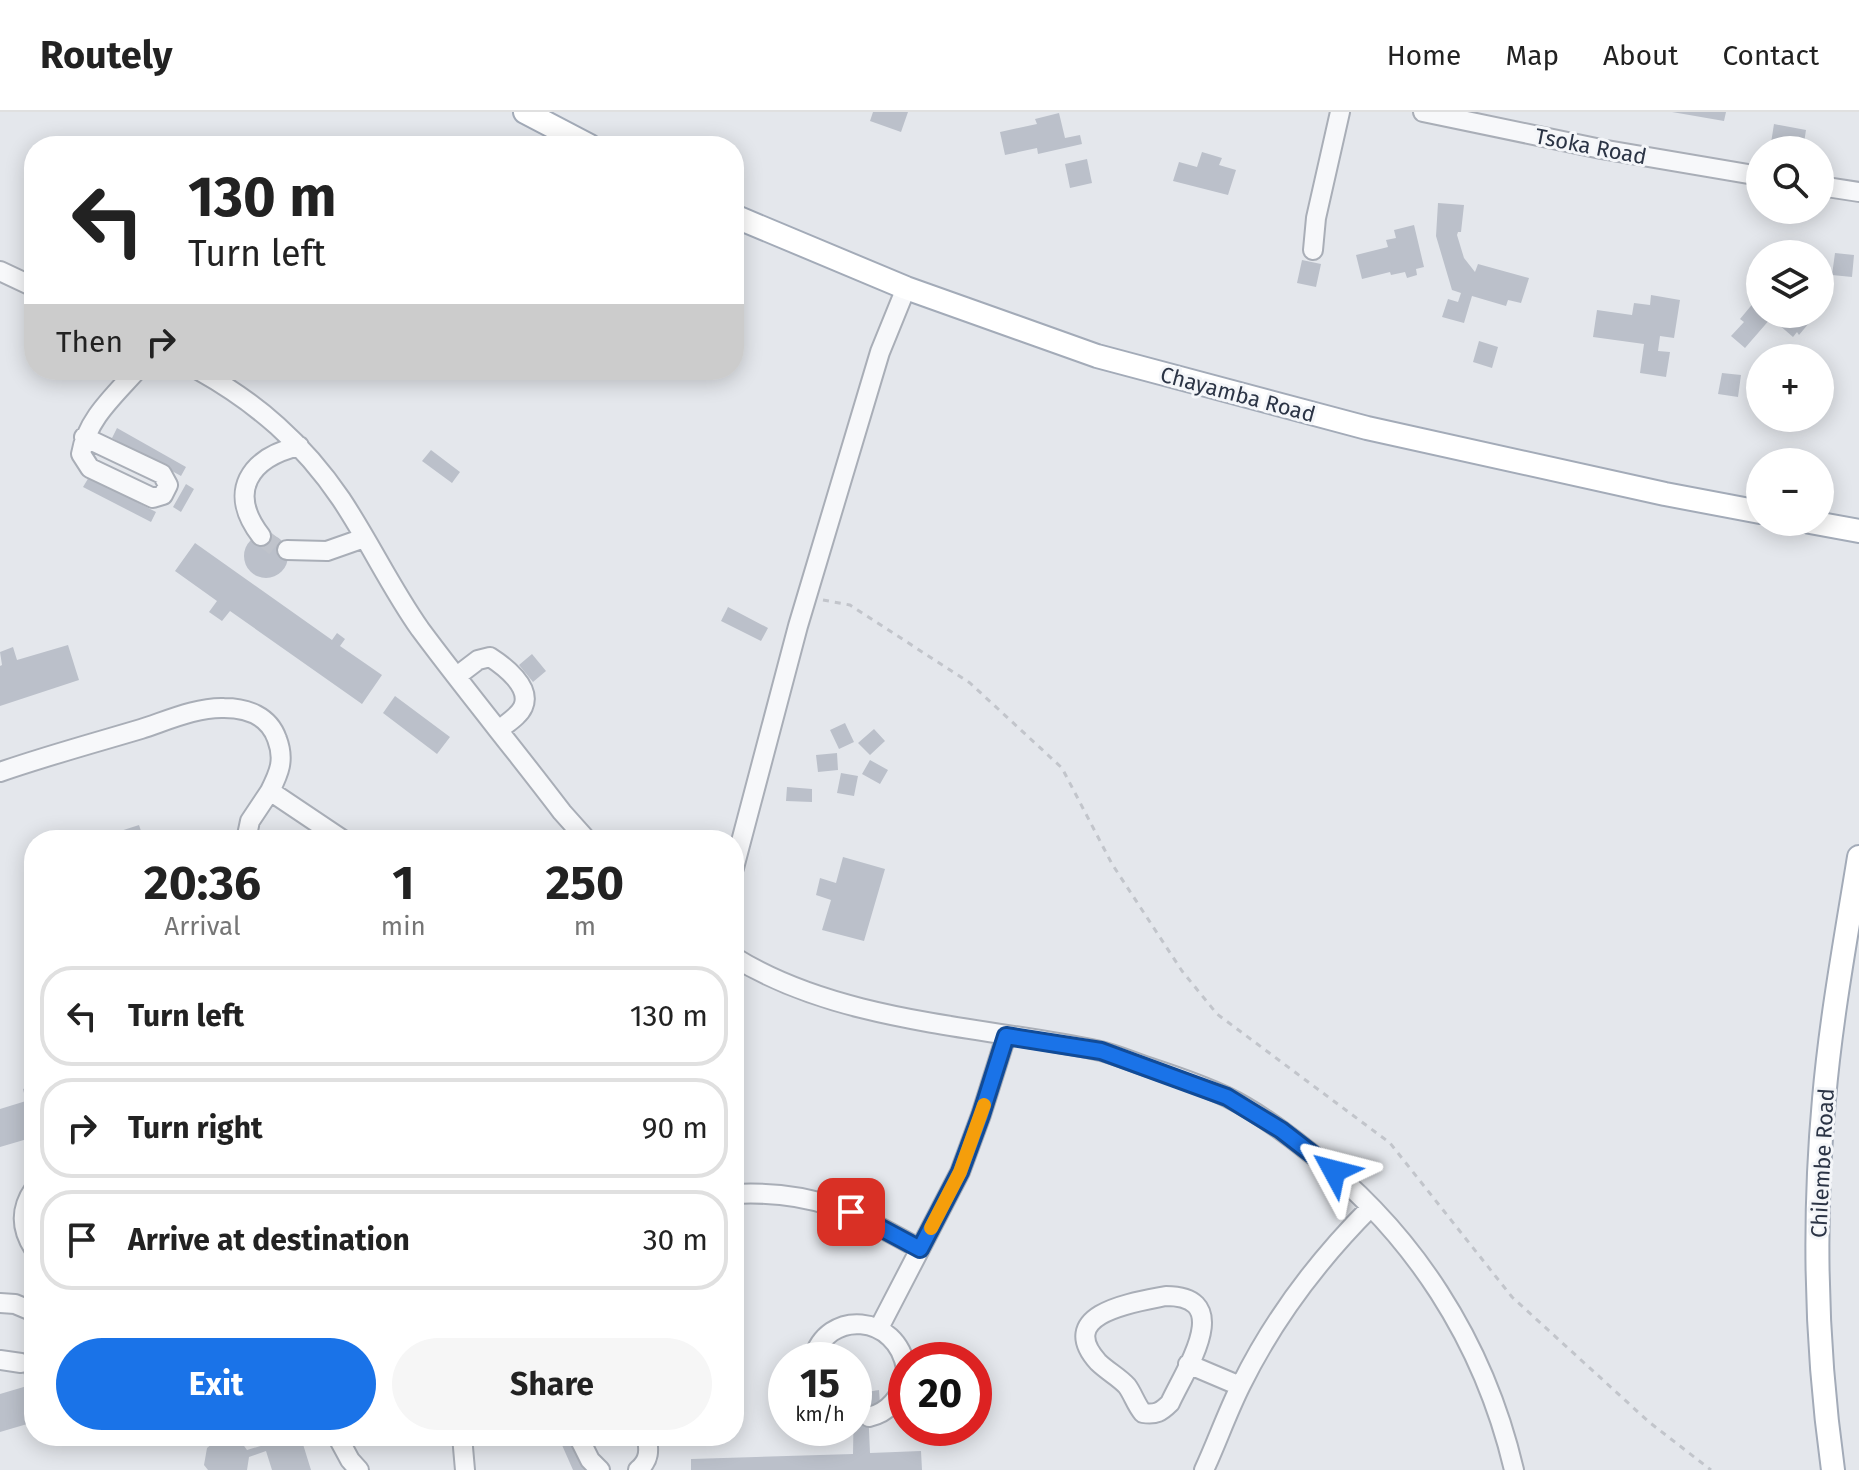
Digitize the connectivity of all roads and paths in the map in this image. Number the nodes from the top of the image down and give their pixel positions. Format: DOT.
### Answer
graph roads {
  1 [pos="525,112"];
  2 [pos="1340,112"];
  3 [pos="1423,112"];
  4 [pos="571,136"];
  5 [pos="1746,174"];
  6 [pos="1834,188"];
  7 [pos="1859,192"];
  8 [pos="744,220"];
  9 [pos="1313,250"];
  10 [pos="0,271"];
  11 [pos="24,282"];
  12 [pos="906,288"];
  13 [pos="128,380"];
  14 [pos="215,380"];
  15 [pos="84,437"];
  16 [pos="299,446"];
  17 [pos="1746,509"];
  18 [pos="1834,526"];
  19 [pos="1859,531"];
  20 [pos="261,536"];
  21 [pos="364,538"];
  22 [pos="287,550"];
  23 [pos="807,597"];
  24 [pos="457,676"];
  25 [pos="499,730"];
  26 [pos="0,772"];
  27 [pos="270,791"];
  28 [pos="248,830"];
  29 [pos="328,830"];
  30 [pos="578,830"];
  31 [pos="744,831"];
  32 [pos="1859,857"];
  33 [pos="744,962"];
  34 [pos="1006,1036"];
  35 [pos="744,1193"];
  36 [pos="1371,1207"];
  37 [pos="920,1249"];
  38 [pos="0,1303"];
  39 [pos="24,1308"];
  40 [pos="879,1328"];
  41 [pos="822,1342"];
  42 [pos="896,1342"];
  43 [pos="0,1360"];
  44 [pos="21,1363"];
  45 [pos="1188,1364"];
  46 [pos="1240,1386"];
  47 [pos="342,1446"];
  48 [pos="463,1446"];
  49 [pos="583,1446"];
  50 [pos="648,1446"];
  51 [pos="359,1470"];
  52 [pos="465,1470"];
  53 [pos="600,1470"];
  54 [pos="638,1470"];
  55 [pos="1204,1470"];
  56 [pos="1514,1470"];
  57 [pos="1711,1470"];
  58 [pos="1833,1470"];
  1 -- 4 [label="main road"];
  2 -- 9 [label="street"];
  3 -- 5 [label="street, Tsoka Road"];
  6 -- 7 [label="street"];
  8 -- 12 [label="main road, Chayamba Road"];
  10 -- 11 [label="street"];
  12 -- 17 [label="main road, Chayamba Road"];
  12 -- 23 [label="street"];
  13 -- 15 [label="street"];
  14 -- 16 [label="street"];
  16 -- 20 [label="street"];
  16 -- 21 [label="street"];
  18 -- 19 [label="main road"];
  21 -- 22 [label="street"];
  21 -- 24 [label="street"];
  23 -- 31 [label="street"];
  23 -- 57 [label="path"];
  24 -- 25 [label="street"];
  24 -- 25 [label="street"];
  25 -- 30 [label="street"];
  26 -- 27 [label="street"];
  27 -- 28 [label="street"];
  27 -- 29 [label="street"];
  32 -- 58 [label="main road, Chilembe Road"];
  33 -- 34 [label="street"];
  34 -- 36 [label="street"];
  34 -- 37 [label="street"];
  35 -- 37 [label="street"];
  36 -- 46 [label="street"];
  36 -- 56 [label="street"];
  37 -- 40 [label="street"];
  38 -- 39 [label="street"];
  40 -- 41 [label="street"];
  40 -- 42 [label="street"];
  43 -- 44 [label="street"];
  45 -- 45 [label="street"];
  45 -- 46 [label="street"];
  46 -- 55 [label="street"];
  47 -- 51 [label="street"];
  48 -- 52 [label="street"];
  49 -- 53 [label="street"];
  50 -- 54 [label="street"];
}
